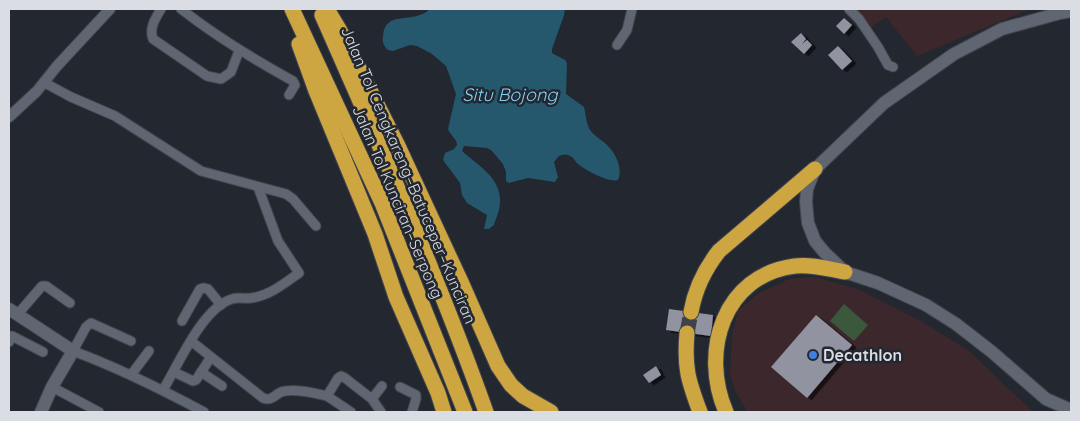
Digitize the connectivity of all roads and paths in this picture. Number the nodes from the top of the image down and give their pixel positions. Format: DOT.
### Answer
graph roads {
  1 [pos="110,9"];
  2 [pos="161,9"];
  3 [pos="181,9"];
  4 [pos="286,9"];
  5 [pos="292,9"];
  6 [pos="319,9"];
  7 [pos="327,9"];
  8 [pos="632,9"];
  9 [pos="849,9"];
  10 [pos="1071,11"];
  11 [pos="617,45"];
  12 [pos="239,50"];
  13 [pos="893,67"];
  14 [pos="45,83"];
  15 [pos="289,95"];
  16 [pos="9,117"];
  17 [pos="815,169"];
  18 [pos="258,187"];
  19 [pos="316,226"];
  20 [pos="845,272"];
  21 [pos="70,303"];
  22 [pos="221,305"];
  23 [pos="13,312"];
  24 [pos="691,312"];
  25 [pos="182,321"];
  26 [pos="687,333"];
  27 [pos="10,337"];
  28 [pos="131,341"];
  29 [pos="191,341"];
  30 [pos="73,351"];
  31 [pos="149,351"];
  32 [pos="43,352"];
  33 [pos="211,357"];
  34 [pos="174,372"];
  35 [pos="201,372"];
  36 [pos="132,374"];
  37 [pos="222,386"];
  38 [pos="382,386"];
  39 [pos="52,387"];
  40 [pos="400,387"];
  41 [pos="163,390"];
  42 [pos="326,396"];
  43 [pos="372,399"];
  44 [pos="1071,410"];
  45 [pos="40,412"];
  46 [pos="99,412"];
  47 [pos="204,412"];
  48 [pos="351,412"];
  49 [pos="382,412"];
  50 [pos="412,412"];
  51 [pos="444,412"];
  52 [pos="465,412"];
  53 [pos="486,412"];
  54 [pos="551,412"];
  55 [pos="700,412"];
  56 [pos="726,412"];
  1 -- 14 [label="street"];
  2 -- 12 [label="street"];
  3 -- 12 [label="street"];
  4 -- 51 [label="highway"];
  5 -- 52 [label="highway, Jalan Tol Kunciran–Serpong"];
  6 -- 53 [label="highway, Jalan Tol Cengkareng–Batuceper–Kunciran"];
  7 -- 54 [label="highway"];
  8 -- 11 [label="street"];
  9 -- 13 [label="street"];
  10 -- 17 [label="main road"];
  12 -- 15 [label="street"];
  14 -- 16 [label="street"];
  14 -- 18 [label="street"];
  17 -- 20 [label="main road"];
  17 -- 24 [label="highway"];
  18 -- 19 [label="street"];
  18 -- 22 [label="street"];
  20 -- 44 [label="main road"];
  20 -- 56 [label="highway"];
  21 -- 23 [label="street"];
  22 -- 25 [label="street"];
  22 -- 29 [label="street"];
  23 -- 30 [label="main road"];
  26 -- 55 [label="highway"];
  27 -- 32 [label="street"];
  28 -- 30 [label="street"];
  29 -- 33 [label="street"];
  29 -- 34 [label="street"];
  30 -- 36 [label="street"];
  30 -- 39 [label="main road"];
  31 -- 36 [label="street"];
  33 -- 35 [label="street"];
  33 -- 42 [label="street"];
  34 -- 35 [label="street"];
  34 -- 41 [label="street"];
  35 -- 37 [label="street"];
  36 -- 41 [label="street"];
  38 -- 43 [label="street"];
  39 -- 45 [label="main road"];
  39 -- 46 [label="street"];
  40 -- 50 [label="street"];
  41 -- 47 [label="street"];
  42 -- 43 [label="street"];
  42 -- 48 [label="street"];
  43 -- 49 [label="street"];
}
